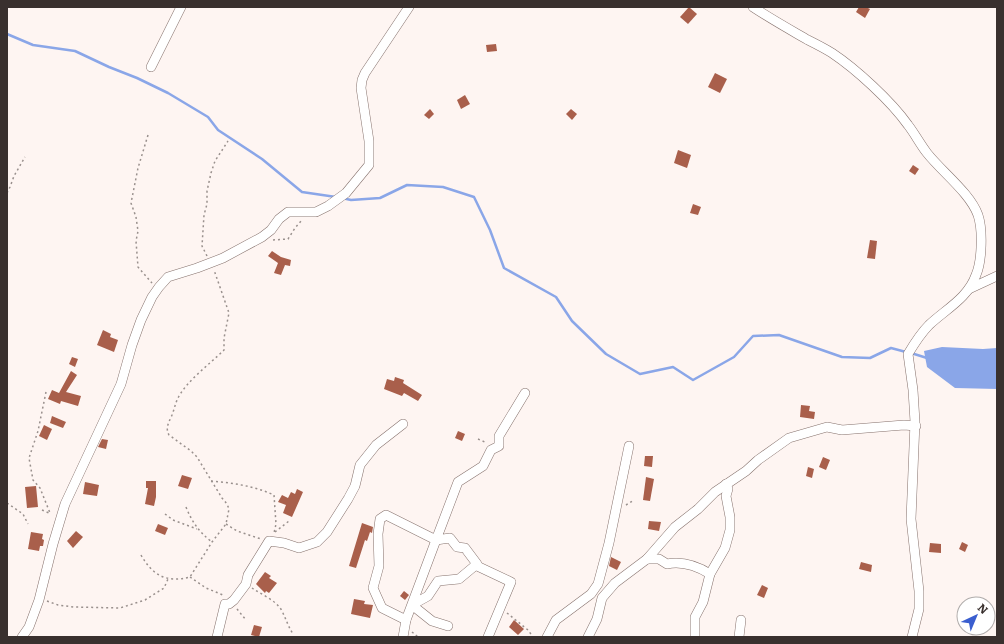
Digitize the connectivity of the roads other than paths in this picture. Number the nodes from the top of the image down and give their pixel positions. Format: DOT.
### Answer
graph roads {
  1 [pos="181,7"];
  2 [pos="409,7"];
  3 [pos="753,7"];
  4 [pos="151,67"];
  5 [pos="997,276"];
  6 [pos="969,289"];
  7 [pos="525,393"];
  8 [pos="403,424"];
  9 [pos="916,426"];
  10 [pos="629,446"];
  11 [pos="726,484"];
  12 [pos="436,540"];
  13 [pos="647,559"];
  14 [pos="475,565"];
  15 [pos="710,574"];
  16 [pos="412,605"];
  17 [pos="406,620"];
  18 [pos="741,620"];
  19 [pos="448,626"];
  20 [pos="22,637"];
  21 [pos="217,637"];
  22 [pos="403,637"];
  23 [pos="488,637"];
  24 [pos="547,637"];
  25 [pos="588,637"];
  26 [pos="695,637"];
  27 [pos="739,637"];
  28 [pos="912,637"];
  1 -- 4 [label="street"];
  2 -- 20 [label="street"];
  3 -- 6 [label="street"];
  5 -- 6 [label="street"];
  6 -- 9 [label="street"];
  7 -- 12 [label="street"];
  8 -- 21 [label="street"];
  9 -- 11 [label="street"];
  9 -- 28 [label="street"];
  10 -- 24 [label="street"];
  11 -- 13 [label="street"];
  11 -- 15 [label="street"];
  12 -- 14 [label="street"];
  12 -- 16 [label="street"];
  12 -- 17 [label="street"];
  13 -- 15 [label="street"];
  13 -- 25 [label="street"];
  14 -- 16 [label="street"];
  14 -- 23 [label="street"];
  15 -- 26 [label="street"];
  16 -- 17 [label="street"];
  16 -- 19 [label="street"];
  17 -- 22 [label="street"];
  18 -- 27 [label="street"];
}
